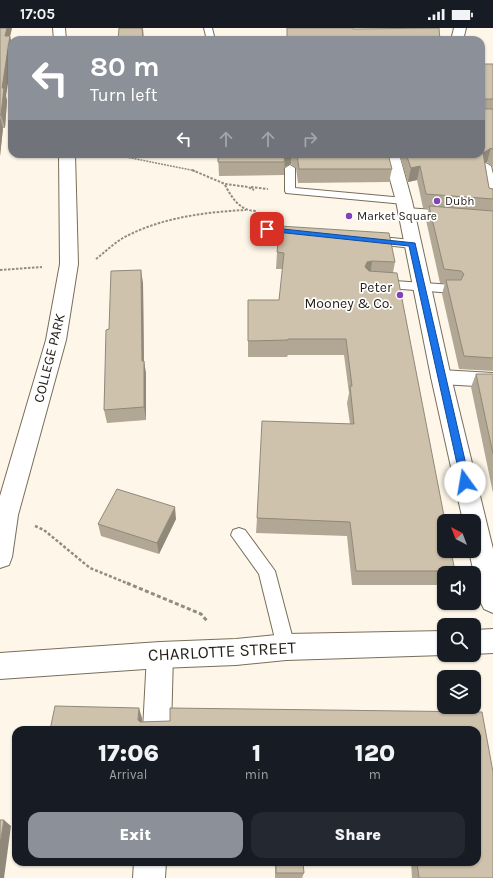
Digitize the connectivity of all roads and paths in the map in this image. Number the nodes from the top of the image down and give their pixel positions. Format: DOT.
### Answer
graph roads {
  1 [pos="67,158"];
  2 [pos="131,158"];
  3 [pos="392,158"];
  4 [pos="486,166"];
  5 [pos="290,168"];
  6 [pos="225,184"];
  7 [pos="254,190"];
  8 [pos="493,201"];
  9 [pos="405,207"];
  10 [pos="246,210"];
  11 [pos="260,212"];
  12 [pos="493,219"];
  13 [pos="267,229"];
  14 [pos="313,234"];
  15 [pos="358,239"];
  16 [pos="412,244"];
  17 [pos="69,264"];
  18 [pos="0,270"];
  19 [pos="370,283"];
  20 [pos="422,287"];
  21 [pos="453,289"];
  22 [pos="441,377"];
  23 [pos="493,380"];
  24 [pos="6,515"];
  25 [pos="239,535"];
  26 [pos="0,557"];
  27 [pos="493,600"];
  28 [pos="493,641"];
  29 [pos="481,642"];
  30 [pos="437,643"];
  31 [pos="286,647"];
  32 [pos="236,652"];
  33 [pos="160,655"];
  34 [pos="0,666"];
  35 [pos="156,726"];
  36 [pos="150,866"];
  37 [pos="149,878"];
  1 -- 17 [label="street, COLLEGE PARK"];
  2 -- 6 [label="path"];
  3 -- 9 [label="street"];
  4 -- 8 [label="lane"];
  5 -- 9 [label="lane"];
  6 -- 7 [label="path"];
  6 -- 10 [label="path"];
  9 -- 12 [label="street"];
  9 -- 16 [label="street"];
  10 -- 11 [label="path"];
  10 -- 17 [label="path"];
  13 -- 14 [label="lane"];
  15 -- 16 [label="lane"];
  16 -- 20 [label="street"];
  17 -- 18 [label="path"];
  17 -- 24 [label="street, COLLEGE PARK"];
  19 -- 20 [label="lane"];
  20 -- 21 [label="lane"];
  20 -- 22 [label="street"];
  22 -- 23 [label="street"];
  22 -- 27 [label="street"];
  24 -- 26 [label="street, COLLEGE PARK"];
  24 -- 32 [label="path"];
  25 -- 31 [label="lane"];
  28 -- 29 [label="street"];
  30 -- 31 [label="street, CHARLOTTE STREET"];
  31 -- 32 [label="street, CHARLOTTE STREET"];
  32 -- 33 [label="street, CHARLOTTE STREET"];
  33 -- 34 [label="street, CHARLOTTE STREET"];
  33 -- 35 [label="street"];
  36 -- 37 [label="street"];
}
